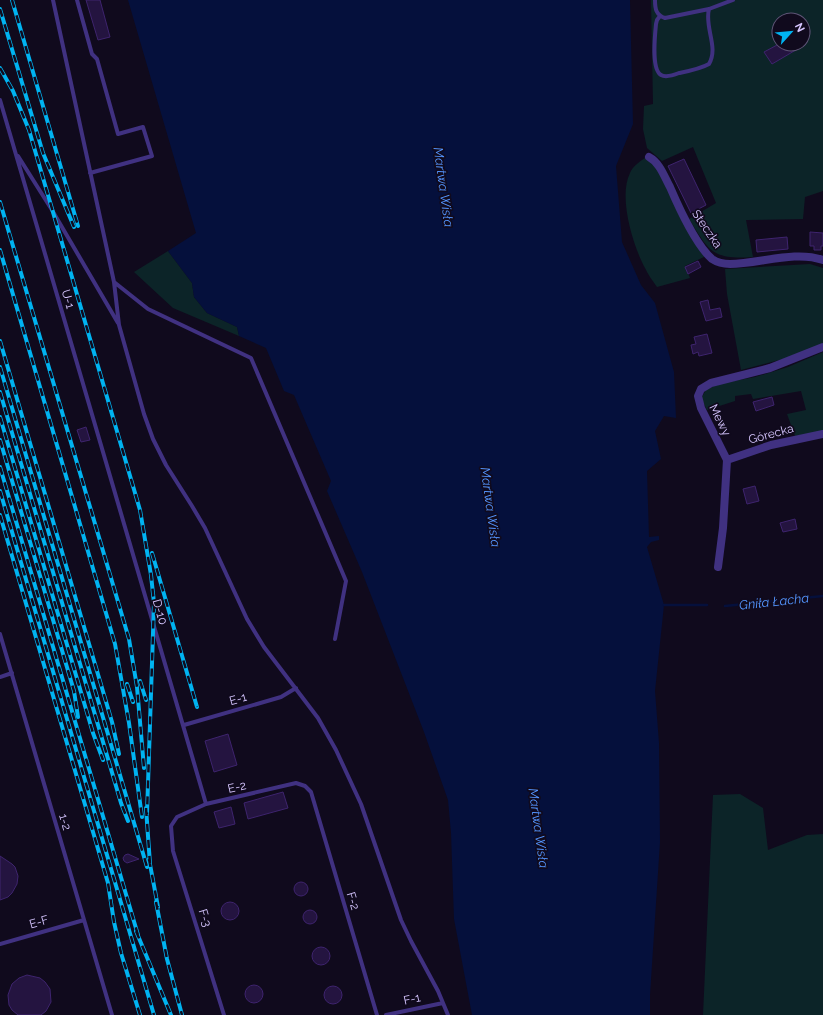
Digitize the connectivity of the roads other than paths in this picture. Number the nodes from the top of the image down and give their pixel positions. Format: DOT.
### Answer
graph roads {
  1 [pos="53,0"];
  2 [pos="77,0"];
  3 [pos="655,0"];
  4 [pos="733,0"];
  5 [pos="709,9"];
  6 [pos="660,16"];
  7 [pos="0,100"];
  8 [pos="14,150"];
  9 [pos="649,157"];
  10 [pos="90,173"];
  11 [pos="823,260"];
  12 [pos="114,282"];
  13 [pos="119,325"];
  14 [pos="823,347"];
  15 [pos="823,434"];
  16 [pos="727,460"];
  17 [pos="118,504"];
  18 [pos="718,567"];
  19 [pos="0,634"];
  20 [pos="335,639"];
  21 [pos="12,673"];
  22 [pos="0,677"];
  23 [pos="296,688"];
  24 [pos="184,725"];
  25 [pos="310,792"];
  26 [pos="206,804"];
  27 [pos="170,826"];
  28 [pos="84,920"];
  29 [pos="0,944"];
  30 [pos="443,1003"];
  31 [pos="112,1015"];
  32 [pos="224,1015"];
  33 [pos="377,1015"];
  34 [pos="386,1015"];
  35 [pos="448,1015"];
  1 -- 10 [label="lane"];
  2 -- 10 [label="lane"];
  3 -- 6 [label="lane"];
  4 -- 5 [label="lane"];
  5 -- 6 [label="lane"];
  5 -- 6 [label="lane"];
  7 -- 8 [label="lane, U-1"];
  8 -- 13 [label="lane"];
  8 -- 17 [label="lane, U-1"];
  9 -- 11 [label="street, Steczka"];
  10 -- 12 [label="lane"];
  12 -- 13 [label="lane"];
  12 -- 20 [label="lane"];
  13 -- 23 [label="lane"];
  14 -- 16 [label="street, Mewy"];
  15 -- 16 [label="street, Górecka"];
  16 -- 18 [label="street, Mewy"];
  17 -- 24 [label="lane, D-10"];
  19 -- 21 [label="lane, 1-2"];
  21 -- 22 [label="lane"];
  21 -- 28 [label="lane, 1-2"];
  23 -- 24 [label="lane, E-1"];
  23 -- 30 [label="lane"];
  24 -- 26 [label="lane, D-10"];
  25 -- 26 [label="lane, E-2"];
  25 -- 33 [label="lane, F-2"];
  26 -- 27 [label="lane, E-2"];
  27 -- 32 [label="lane, F-3"];
  28 -- 29 [label="lane, E-F"];
  28 -- 31 [label="lane, 1-2"];
  30 -- 34 [label="lane, F-1"];
  30 -- 35 [label="lane"];
}
